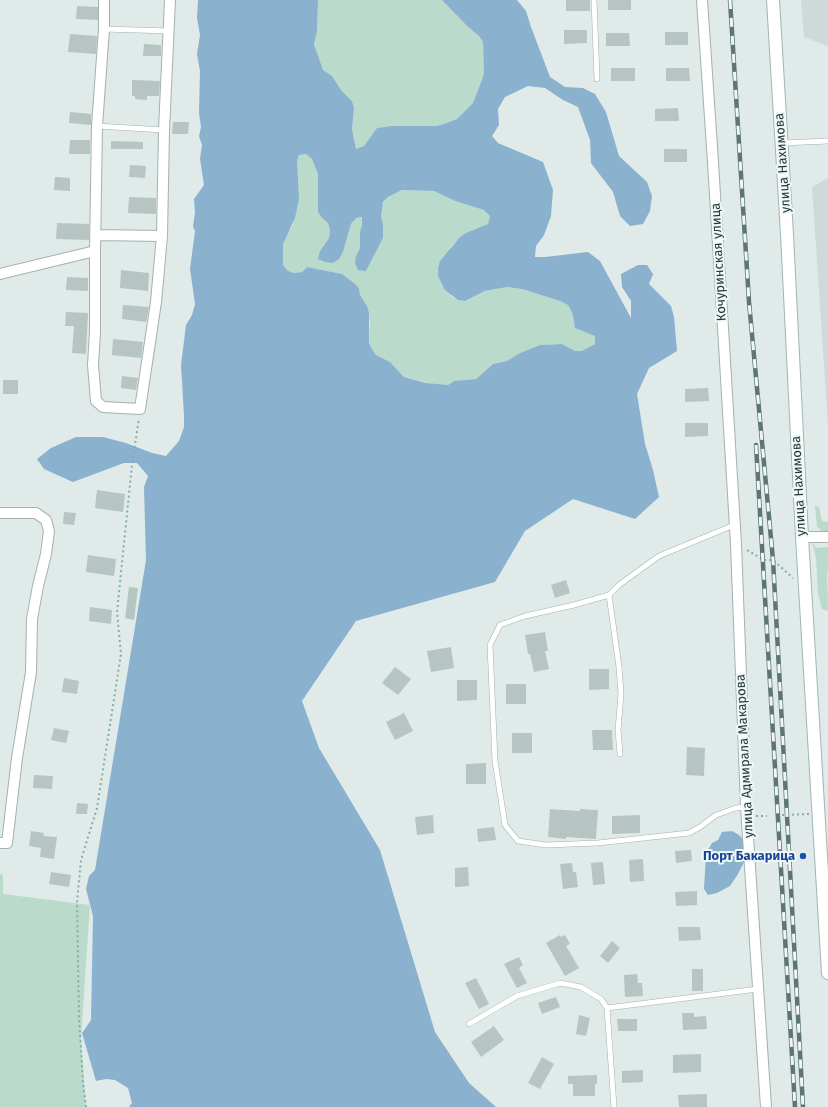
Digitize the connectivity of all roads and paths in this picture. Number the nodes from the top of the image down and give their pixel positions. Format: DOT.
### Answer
graph roads {
  1 [pos="104,0"];
  2 [pos="170,0"];
  3 [pos="594,0"];
  4 [pos="702,0"];
  5 [pos="773,0"];
  6 [pos="104,29"];
  7 [pos="169,31"];
  8 [pos="597,79"];
  9 [pos="97,126"];
  10 [pos="164,130"];
  11 [pos="828,141"];
  12 [pos="782,143"];
  13 [pos="95,235"];
  14 [pos="162,236"];
  15 [pos="94,251"];
  16 [pos="0,274"];
  17 [pos="140,409"];
  18 [pos="0,513"];
  19 [pos="734,525"];
  20 [pos="802,537"];
  21 [pos="828,538"];
  22 [pos="736,544"];
  23 [pos="796,580"];
  24 [pos="609,595"];
  25 [pos="620,754"];
  26 [pos="746,807"];
  27 [pos="782,815"];
  28 [pos="797,815"];
  29 [pos="757,816"];
  30 [pos="767,816"];
  31 [pos="0,842"];
  32 [pos="827,947"];
  33 [pos="828,973"];
  34 [pos="758,989"];
  35 [pos="607,1008"];
  36 [pos="469,1024"];
  37 [pos="86,1107"];
  38 [pos="614,1107"];
  39 [pos="766,1107"];
  1 -- 6 [label="street"];
  2 -- 7 [label="street"];
  3 -- 8 [label="lane"];
  4 -- 19 [label="street, Кочуринская улица"];
  5 -- 12 [label="main road, улица Нахимова"];
  6 -- 7 [label="lane"];
  6 -- 9 [label="street"];
  7 -- 10 [label="street"];
  9 -- 10 [label="lane"];
  9 -- 13 [label="street"];
  10 -- 14 [label="street"];
  11 -- 12 [label="lane"];
  12 -- 20 [label="main road, улица Нахимова"];
  13 -- 14 [label="street"];
  13 -- 15 [label="street"];
  14 -- 17 [label="street"];
  15 -- 16 [label="street"];
  15 -- 17 [label="street"];
  17 -- 37 [label="path"];
  18 -- 31 [label="street"];
  19 -- 22 [label="street, улица Адмирала Макарова"];
  19 -- 24 [label="lane"];
  20 -- 21 [label="street"];
  20 -- 32 [label="main road, улица Нахимова"];
  22 -- 23 [label="path"];
  22 -- 26 [label="street, улица Адмирала Макарова"];
  24 -- 25 [label="lane"];
  24 -- 26 [label="lane"];
  26 -- 34 [label="street, улица Адмирала Макарова"];
  27 -- 28 [label="path"];
  29 -- 30 [label="path"];
  32 -- 33 [label="main road, улица Нахимова"];
  34 -- 35 [label="lane"];
  34 -- 39 [label="street, улица Адмирала Макарова"];
  35 -- 36 [label="lane"];
  35 -- 38 [label="lane"];
}
